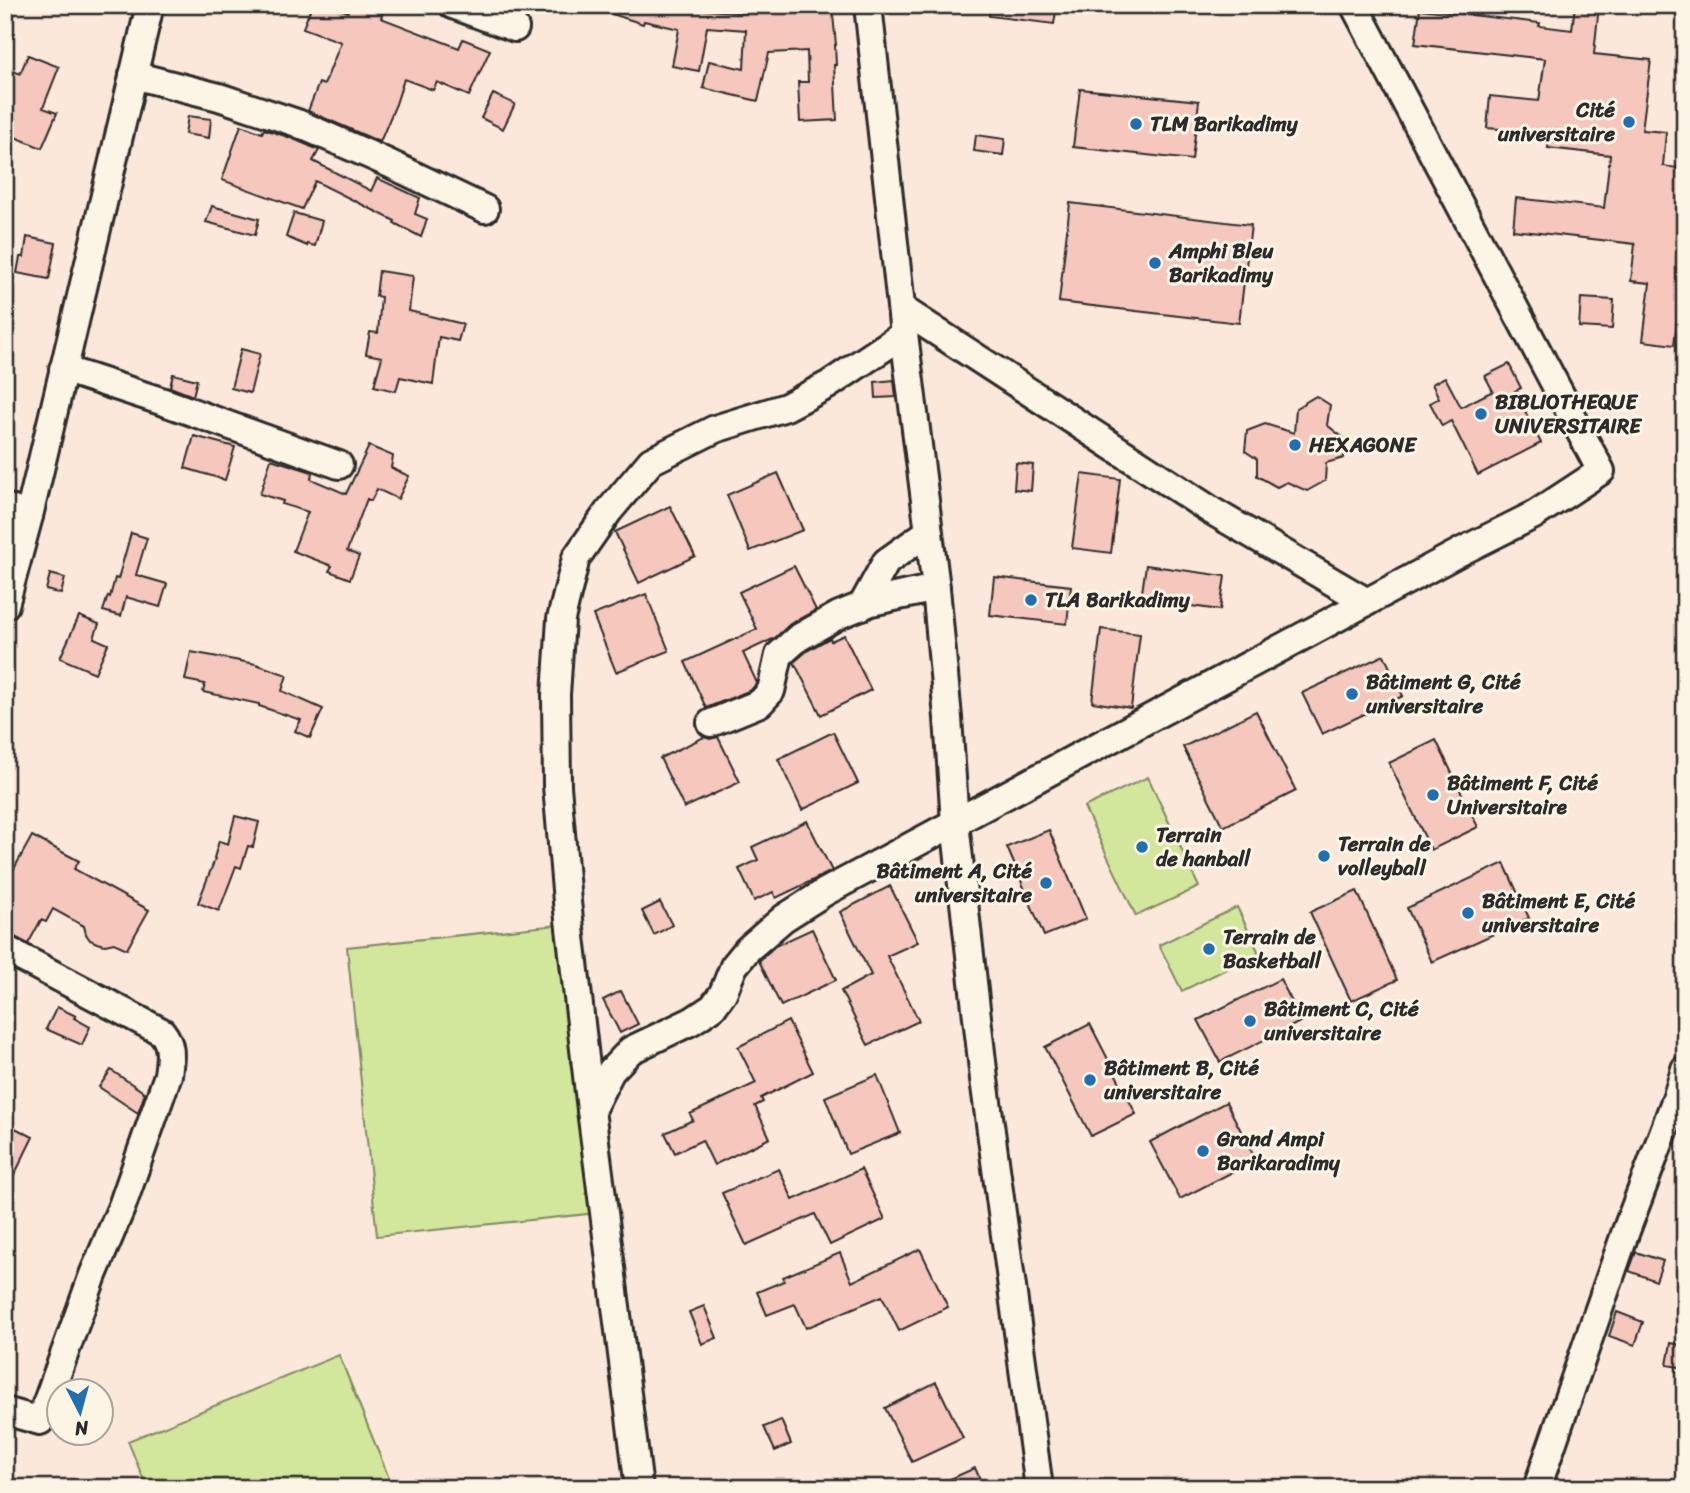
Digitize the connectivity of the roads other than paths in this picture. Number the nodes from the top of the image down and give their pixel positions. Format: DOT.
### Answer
graph roads {
  1 [pos="150,5"];
  2 [pos="453,5"];
  3 [pos="868,5"];
  4 [pos="1354,5"];
  5 [pos="515,28"];
  6 [pos="133,75"];
  7 [pos="485,209"];
  8 [pos="903,322"];
  9 [pos="63,369"];
  10 [pos="339,465"];
  11 [pos="17,512"];
  12 [pos="928,532"];
  13 [pos="936,588"];
  14 [pos="1367,602"];
  15 [pos="5,606"];
  16 [pos="862,606"];
  17 [pos="711,723"];
  18 [pos="955,823"];
  19 [pos="5,949"];
  20 [pos="1685,1069"];
  21 [pos="591,1110"];
  22 [pos="5,1411"];
  23 [pos="639,1488"];
  24 [pos="1040,1488"];
  25 [pos="1538,1488"];
  1 -- 6 [label="street"];
  2 -- 5 [label="street"];
  3 -- 8 [label="street"];
  4 -- 14 [label="street"];
  6 -- 7 [label="street"];
  6 -- 9 [label="street"];
  8 -- 12 [label="street"];
  8 -- 14 [label="street"];
  8 -- 21 [label="street"];
  9 -- 10 [label="street"];
  9 -- 11 [label="street"];
  11 -- 15 [label="street"];
  12 -- 13 [label="street"];
  12 -- 16 [label="street"];
  13 -- 16 [label="street"];
  13 -- 18 [label="street"];
  14 -- 18 [label="street"];
  16 -- 17 [label="street"];
  18 -- 21 [label="street"];
  18 -- 24 [label="street"];
  19 -- 22 [label="street"];
  20 -- 25 [label="street"];
  21 -- 23 [label="street"];
}
